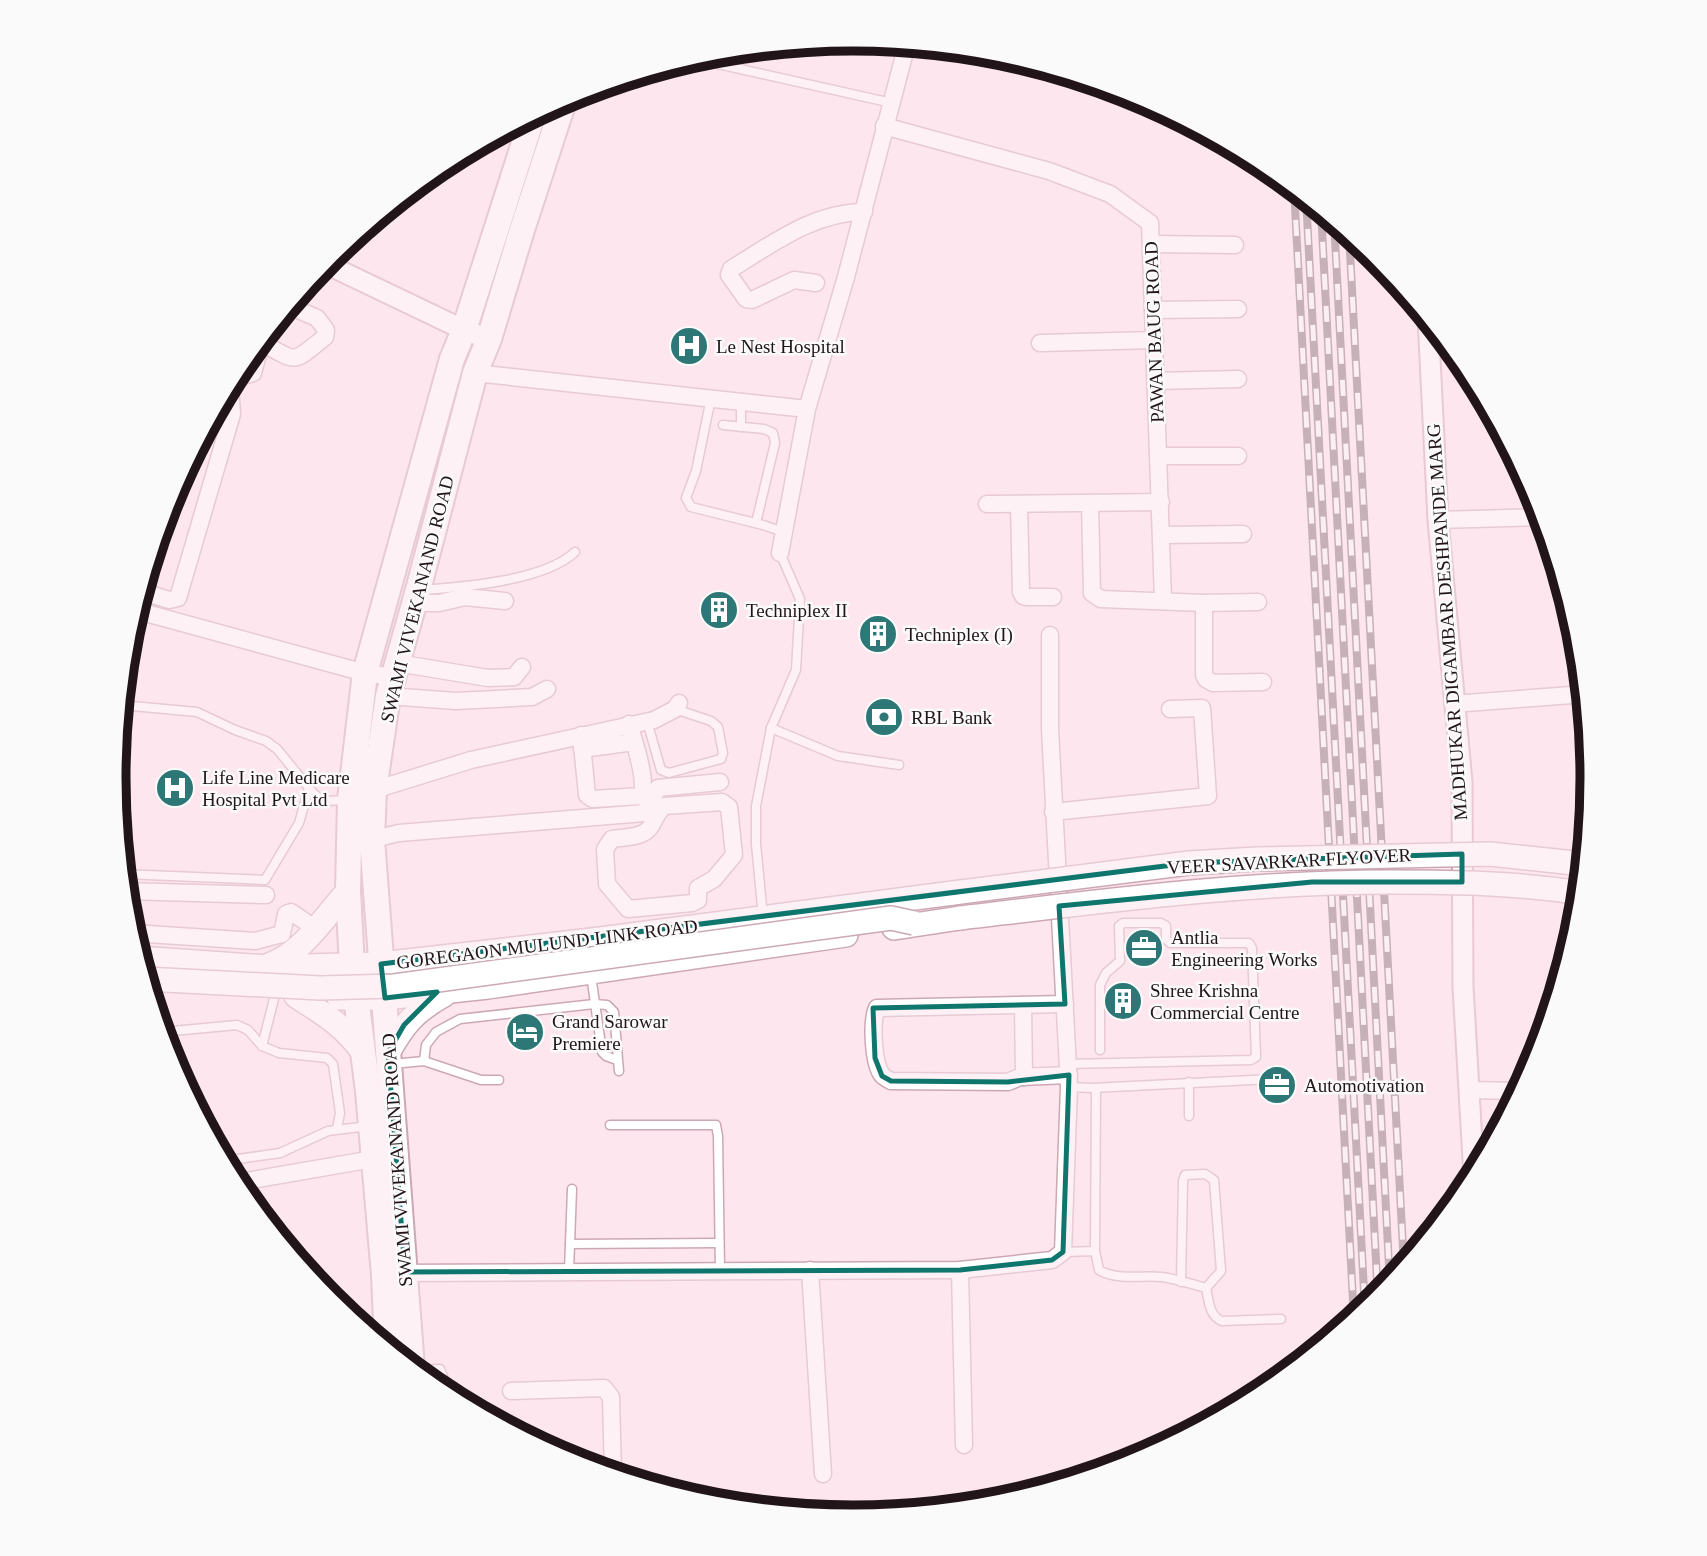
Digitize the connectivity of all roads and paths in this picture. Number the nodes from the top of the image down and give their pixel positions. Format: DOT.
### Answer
graph roads {
  1 [pos="905,52"];
  2 [pos="718,64"];
  3 [pos="892,103"];
  4 [pos="560,113"];
  5 [pos="884,126"];
  6 [pos="529,128"];
  7 [pos="863,212"];
  8 [pos="1151,244"];
  9 [pos="1235,245"];
  10 [pos="335,268"];
  11 [pos="816,283"];
  12 [pos="1238,309"];
  13 [pos="298,310"];
  14 [pos="1153,310"];
  15 [pos="464,330"];
  16 [pos="1429,333"];
  17 [pos="489,339"];
  18 [pos="1155,340"];
  19 [pos="1040,342"];
  20 [pos="269,345"];
  21 [pos="475,373"];
  22 [pos="1238,379"];
  23 [pos="1156,381"];
  24 [pos="711,398"];
  25 [pos="231,402"];
  26 [pos="741,402"];
  27 [pos="807,409"];
  28 [pos="723,425"];
  29 [pos="741,427"];
  30 [pos="1238,456"];
  31 [pos="1159,457"];
  32 [pos="1161,502"];
  33 [pos="1090,503"];
  34 [pos="1019,504"];
  35 [pos="987,505"];
  36 [pos="1532,517"];
  37 [pos="1438,520"];
  38 [pos="756,523"];
  39 [pos="784,532"];
  40 [pos="1244,534"];
  41 [pos="1162,535"];
  42 [pos="575,552"];
  43 [pos="780,553"];
  44 [pos="150,592"];
  45 [pos="168,595"];
  46 [pos="416,597"];
  47 [pos="1053,597"];
  48 [pos="1163,600"];
  49 [pos="505,601"];
  50 [pos="1258,602"];
  51 [pos="1204,603"];
  52 [pos="146,613"];
  53 [pos="164,618"];
  54 [pos="1050,635"];
  55 [pos="522,667"];
  56 [pos="365,673"];
  57 [pos="393,678"];
  58 [pos="1263,682"];
  59 [pos="547,689"];
  60 [pos="1576,695"];
  61 [pos="1453,704"];
  62 [pos="130,706"];
  63 [pos="677,706"];
  64 [pos="1170,709"];
  65 [pos="647,721"];
  66 [pos="629,724"];
  67 [pos="771,728"];
  68 [pos="581,742"];
  69 [pos="634,742"];
  70 [pos="899,765"];
  71 [pos="720,782"];
  72 [pos="309,788"];
  73 [pos="374,790"];
  74 [pos="350,800"];
  75 [pos="1053,813"];
  76 [pos="360,842"];
  77 [pos="1576,863"];
  78 [pos="132,874"];
  79 [pos="135,891"];
  80 [pos="348,891"];
  81 [pos="1572,892"];
  82 [pos="953,893"];
  83 [pos="266,895"];
  84 [pos="628,909"];
  85 [pos="914,911"];
  86 [pos="763,917"];
  87 [pos="960,918"];
  88 [pos="316,929"];
  89 [pos="143,934"];
  90 [pos="632,934"];
  91 [pos="149,959"];
  92 [pos="381,964"];
  93 [pos="352,965"];
  94 [pos="266,967"];
  95 [pos="153,972"];
  96 [pos="591,972"];
  97 [pos="155,979"];
  98 [pos="488,986"];
  99 [pos="157,987"];
  100 [pos="285,995"];
  101 [pos="385,998"];
  102 [pos="355,999"];
  103 [pos="594,1004"];
  104 [pos="1065,1004"];
  105 [pos="1023,1005"];
  106 [pos="172,1031"];
  107 [pos="262,1046"];
  108 [pos="1100,1050"];
  109 [pos="363,1052"];
  110 [pos="389,1059"];
  111 [pos="617,1060"];
  112 [pos="424,1061"];
  113 [pos="619,1071"];
  114 [pos="1068,1075"];
  115 [pos="1024,1077"];
  116 [pos="1273,1079"];
  117 [pos="499,1080"];
  118 [pos="1189,1082"];
  119 [pos="1096,1088"];
  120 [pos="1468,1090"];
  121 [pos="1510,1091"];
  122 [pos="1189,1116"];
  123 [pos="610,1125"];
  124 [pos="371,1126"];
  125 [pos="337,1129"];
  126 [pos="1473,1158"];
  127 [pos="235,1159"];
  128 [pos="373,1159"];
  129 [pos="248,1181"];
  130 [pos="572,1189"];
  131 [pos="719,1242"];
  132 [pos="570,1244"];
  133 [pos="1096,1251"];
  134 [pos="1063,1252"];
  135 [pos="960,1269"];
  136 [pos="720,1270"];
  137 [pos="810,1270"];
  138 [pos="569,1271"];
  139 [pos="395,1274"];
  140 [pos="1181,1282"];
  141 [pos="1206,1288"];
  142 [pos="1281,1319"];
  143 [pos="388,1336"];
  144 [pos="410,1354"];
  145 [pos="431,1370"];
  146 [pos="444,1379"];
  147 [pos="511,1391"];
  148 [pos="964,1445"];
  149 [pos="613,1464"];
  150 [pos="823,1474"];
  1 -- 3 [label="street"];
  2 -- 3 [label="lane"];
  3 -- 5 [label="street"];
  4 -- 17 [label="main road, SWAMI VIVEKANAND ROAD"];
  5 -- 7 [label="street"];
  5 -- 8 [label="street, PAWAN BAUG ROAD"];
  6 -- 15 [label="main road, SWAMI VIVEKANAND ROAD"];
  7 -- 11 [label="street"];
  7 -- 27 [label="street"];
  8 -- 9 [label="street"];
  8 -- 14 [label="street, PAWAN BAUG ROAD"];
  10 -- 15 [label="street"];
  12 -- 14 [label="street"];
  13 -- 20 [label="street"];
  14 -- 18 [label="street, PAWAN BAUG ROAD"];
  15 -- 17 [label="street"];
  15 -- 56 [label="main road, SWAMI VIVEKANAND ROAD"];
  16 -- 37 [label="street, MADHUKAR DIGAMBAR DESHPANDE MARG"];
  17 -- 21 [label="main road, SWAMI VIVEKANAND ROAD"];
  18 -- 19 [label="street"];
  18 -- 23 [label="street, PAWAN BAUG ROAD"];
  21 -- 24 [label="street"];
  21 -- 46 [label="main road, SWAMI VIVEKANAND ROAD"];
  22 -- 23 [label="street"];
  23 -- 31 [label="street, PAWAN BAUG ROAD"];
  24 -- 26 [label="street"];
  24 -- 38 [label="lane"];
  25 -- 45 [label="street"];
  26 -- 27 [label="street"];
  26 -- 29 [label="lane"];
  27 -- 39 [label="street"];
  28 -- 29 [label="lane"];
  29 -- 38 [label="lane"];
  30 -- 31 [label="street"];
  31 -- 32 [label="street, PAWAN BAUG ROAD"];
  32 -- 33 [label="street"];
  32 -- 41 [label="street, PAWAN BAUG ROAD"];
  33 -- 34 [label="street"];
  33 -- 48 [label="street"];
  34 -- 35 [label="street"];
  34 -- 47 [label="street"];
  36 -- 37 [label="street"];
  37 -- 61 [label="street, MADHUKAR DIGAMBAR DESHPANDE MARG"];
  38 -- 39 [label="lane"];
  39 -- 43 [label="street"];
  40 -- 41 [label="street"];
  41 -- 48 [label="street, PAWAN BAUG ROAD"];
  42 -- 46 [label="lane"];
  43 -- 67 [label="lane"];
  44 -- 45 [label="street"];
  45 -- 53 [label="street"];
  46 -- 49 [label="street"];
  46 -- 57 [label="main road, SWAMI VIVEKANAND ROAD"];
  48 -- 51 [label="street"];
  50 -- 51 [label="street"];
  51 -- 58 [label="street"];
  52 -- 53 [label="street"];
  53 -- 56 [label="street"];
  54 -- 75 [label="street"];
  55 -- 57 [label="street"];
  56 -- 57 [label="street"];
  56 -- 74 [label="main road, SWAMI VIVEKANAND ROAD"];
  57 -- 59 [label="street"];
  57 -- 73 [label="main road, SWAMI VIVEKANAND ROAD"];
  60 -- 61 [label="street"];
  61 -- 120 [label="street, MADHUKAR DIGAMBAR DESHPANDE MARG"];
  62 -- 72 [label="lane"];
  63 -- 65 [label="street"];
  63 -- 65 [label="lane"];
  64 -- 75 [label="street"];
  65 -- 66 [label="street"];
  66 -- 68 [label="street"];
  66 -- 69 [label="street"];
  67 -- 70 [label="lane"];
  67 -- 86 [label="lane"];
  68 -- 69 [label="street"];
  68 -- 69 [label="street"];
  68 -- 73 [label="street"];
  71 -- 76 [label="street"];
  72 -- 74 [label="lane"];
  72 -- 78 [label="lane"];
  73 -- 76 [label="main road, SWAMI VIVEKANAND ROAD"];
  74 -- 76 [label="main road, SWAMI VIVEKANAND ROAD"];
  75 -- 104 [label="street"];
  76 -- 80 [label="main road, SWAMI VIVEKANAND ROAD"];
  76 -- 92 [label="main road, SWAMI VIVEKANAND ROAD"];
  77 -- 82 [label="main road, VEER SAVARKAR FLYOVER, bridge"];
  79 -- 83 [label="street"];
  80 -- 88 [label="main road"];
  80 -- 93 [label="main road, SWAMI VIVEKANAND ROAD"];
  81 -- 87 [label="main road, VEER SAVARKAR FLYOVER, bridge"];
  82 -- 85 [label="main road, GOREGAON MULUND LINK ROAD"];
  84 -- 84 [label="street"];
  84 -- 90 [label="street"];
  85 -- 86 [label="main road, GOREGAON MULUND LINK ROAD"];
  85 -- 87 [label="main road, GOREGAON MULUND LINK ROAD"];
  85 -- 95 [label="main road"];
  85 -- 96 [label="main road, GOREGAON MULUND LINK ROAD"];
  85 -- 97 [label="main road, bridge"];
  86 -- 90 [label="main road, GOREGAON MULUND LINK ROAD"];
  88 -- 89 [label="street"];
  88 -- 94 [label="main road"];
  90 -- 92 [label="main road, GOREGAON MULUND LINK ROAD"];
  91 -- 94 [label="main road, GOREGAON MULUND LINK ROAD"];
  92 -- 93 [label="main road, GOREGAON MULUND LINK ROAD"];
  92 -- 101 [label="main road, SWAMI VIVEKANAND ROAD"];
  93 -- 94 [label="main road, GOREGAON MULUND LINK ROAD"];
  93 -- 102 [label="main road, SWAMI VIVEKANAND ROAD"];
  96 -- 98 [label="main road, GOREGAON MULUND LINK ROAD"];
  96 -- 103 [label="lane"];
  98 -- 101 [label="main road, GOREGAON MULUND LINK ROAD"];
  98 -- 110 [label="main road"];
  99 -- 100 [label="main road, GOREGAON MULUND LINK ROAD"];
  100 -- 102 [label="main road, GOREGAON MULUND LINK ROAD"];
  100 -- 107 [label="lane"];
  100 -- 109 [label="main road"];
  101 -- 102 [label="main road, GOREGAON MULUND LINK ROAD"];
  101 -- 110 [label="main road, SWAMI VIVEKANAND ROAD"];
  102 -- 109 [label="main road, SWAMI VIVEKANAND ROAD"];
  103 -- 111 [label="lane"];
  103 -- 111 [label="lane"];
  103 -- 112 [label="lane"];
  104 -- 105 [label="street"];
  104 -- 114 [label="street"];
  105 -- 115 [label="street"];
  105 -- 115 [label="street"];
  106 -- 107 [label="lane"];
  107 -- 125 [label="lane"];
  108 -- 114 [label="lane"];
  109 -- 124 [label="main road, SWAMI VIVEKANAND ROAD"];
  110 -- 112 [label="lane"];
  110 -- 139 [label="main road, SWAMI VIVEKANAND ROAD"];
  111 -- 113 [label="lane"];
  112 -- 117 [label="lane"];
  114 -- 115 [label="street"];
  114 -- 119 [label="lane"];
  114 -- 134 [label="street"];
  116 -- 118 [label="lane"];
  118 -- 119 [label="lane"];
  118 -- 122 [label="lane"];
  119 -- 133 [label="lane"];
  120 -- 121 [label="street"];
  120 -- 126 [label="street, MADHUKAR DIGAMBAR DESHPANDE MARG"];
  123 -- 131 [label="lane"];
  124 -- 125 [label="lane"];
  124 -- 128 [label="main road, SWAMI VIVEKANAND ROAD"];
  125 -- 127 [label="lane"];
  128 -- 129 [label="street"];
  128 -- 139 [label="main road, SWAMI VIVEKANAND ROAD"];
  130 -- 132 [label="lane"];
  131 -- 132 [label="lane"];
  131 -- 136 [label="lane"];
  132 -- 138 [label="lane"];
  133 -- 134 [label="lane"];
  133 -- 140 [label="lane"];
  134 -- 135 [label="street"];
  135 -- 137 [label="street"];
  135 -- 148 [label="street"];
  136 -- 137 [label="street"];
  136 -- 138 [label="street"];
  137 -- 150 [label="street"];
  138 -- 139 [label="street"];
  139 -- 143 [label="main road, SWAMI VIVEKANAND ROAD"];
  139 -- 144 [label="main road, SWAMI VIVEKANAND ROAD"];
  140 -- 141 [label="lane"];
  140 -- 141 [label="lane"];
  141 -- 142 [label="lane"];
  145 -- 146 [label="lane"];
  147 -- 149 [label="street"];
}
